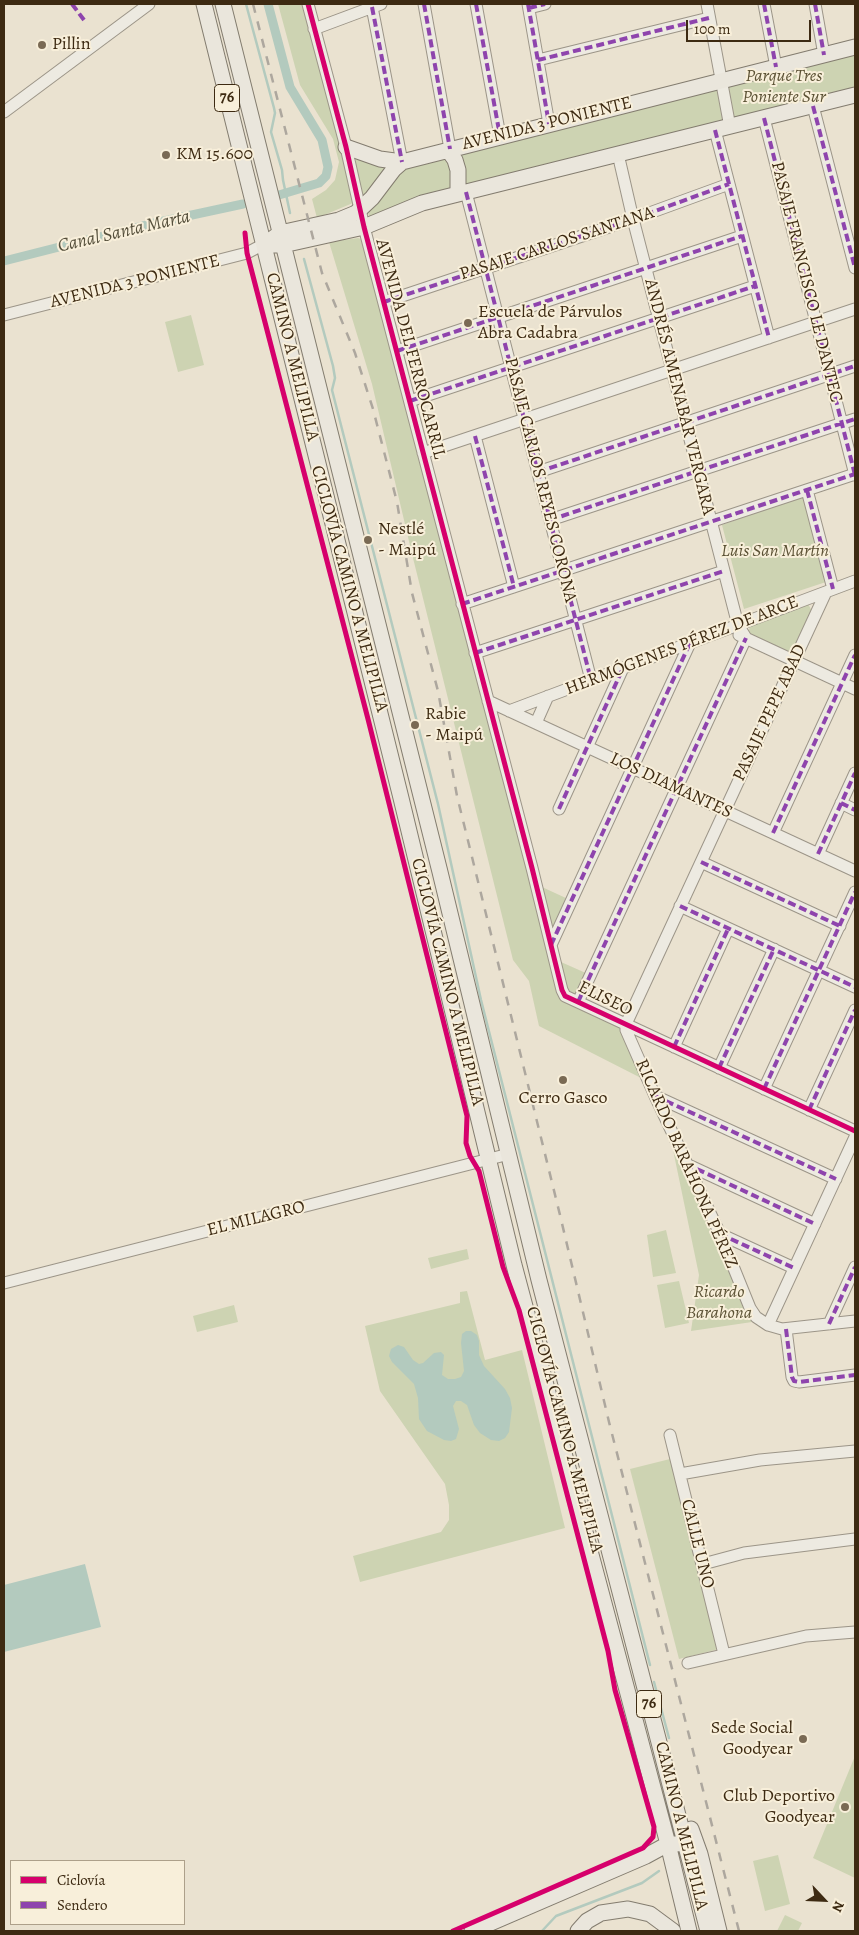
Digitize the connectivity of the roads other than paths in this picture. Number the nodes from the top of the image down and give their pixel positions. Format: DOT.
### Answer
graph roads {
  1 [pos="149,4"];
  2 [pos="204,4"];
  3 [pos="223,4"];
  4 [pos="308,4"];
  5 [pos="424,4"];
  6 [pos="476,4"];
  7 [pos="545,4"];
  8 [pos="707,4"];
  9 [pos="764,4"];
  10 [pos="815,4"];
  11 [pos="376,5"];
  12 [pos="528,6"];
  13 [pos="709,18"];
  14 [pos="314,29"];
  15 [pos="855,47"];
  16 [pos="824,55"];
  17 [pos="538,60"];
  18 [pos="776,68"];
  19 [pos="722,80"];
  20 [pos="855,95"];
  21 [pos="813,106"];
  22 [pos="4,112"];
  23 [pos="764,118"];
  24 [pos="549,124"];
  25 [pos="730,127"];
  26 [pos="715,130"];
  27 [pos="500,136"];
  28 [pos="346,147"];
  29 [pos="449,149"];
  30 [pos="618,154"];
  31 [pos="402,162"];
  32 [pos="729,184"];
  33 [pos="462,193"];
  34 [pos="361,209"];
  35 [pos="633,219"];
  36 [pos="364,227"];
  37 [pos="742,236"];
  38 [pos="281,239"];
  39 [pos="264,244"];
  40 [pos="485,267"];
  41 [pos="646,268"];
  42 [pos="855,268"];
  43 [pos="755,286"];
  44 [pos="384,302"];
  45 [pos="855,309"];
  46 [pos="4,315"];
  47 [pos="498,317"];
  48 [pos="659,318"];
  49 [pos="816,322"];
  50 [pos="769,338"];
  51 [pos="396,351"];
  52 [pos="855,366"];
  53 [pos="511,367"];
  54 [pos="672,370"];
  55 [pos="829,374"];
  56 [pos="410,401"];
  57 [pos="855,419"];
  58 [pos="524,420"];
  59 [pos="686,422"];
  60 [pos="842,423"];
  61 [pos="475,436"];
  62 [pos="423,453"];
  63 [pos="698,471"];
  64 [pos="538,472"];
  65 [pos="855,474"];
  66 [pos="807,490"];
  67 [pos="550,520"];
  68 [pos="711,522"];
  69 [pos="563,571"];
  70 [pos="724,571"];
  71 [pos="855,581"];
  72 [pos="514,587"];
  73 [pos="829,591"];
  74 [pos="462,604"];
  75 [pos="576,620"];
  76 [pos="732,628"];
  77 [pos="746,638"];
  78 [pos="690,643"];
  79 [pos="475,653"];
  80 [pos="855,655"];
  81 [pos="794,661"];
  82 [pos="623,668"];
  83 [pos="591,680"];
  84 [pos="842,683"];
  85 [pos="855,689"];
  86 [pos="548,696"];
  87 [pos="488,701"];
  88 [pos="509,711"];
  89 [pos="536,723"];
  90 [pos="587,747"];
  91 [pos="632,768"];
  92 [pos="855,773"];
  93 [pos="676,788"];
  94 [pos="420,794"];
  95 [pos="401,798"];
  96 [pos="841,803"];
  97 [pos="559,809"];
  98 [pos="855,810"];
  99 [pos="725,811"];
  100 [pos="773,833"];
  101 [pos="818,854"];
  102 [pos="701,862"];
  103 [pos="855,871"];
  104 [pos="440,872"];
  105 [pos="421,877"];
  106 [pos="855,892"];
  107 [pos="680,906"];
  108 [pos="840,926"];
  109 [pos="728,928"];
  110 [pos="550,944"];
  111 [pos="774,950"];
  112 [pos="819,970"];
  113 [pos="855,987"];
  114 [pos="578,1002"];
  115 [pos="855,1010"];
  116 [pos="626,1024"];
  117 [pos="674,1047"];
  118 [pos="482,1048"];
  119 [pos="464,1054"];
  120 [pos="719,1068"];
  121 [pos="764,1089"];
  122 [pos="655,1096"];
  123 [pos="809,1110"];
  124 [pos="855,1131"];
  125 [pos="855,1137"];
  126 [pos="509,1154"];
  127 [pos="490,1160"];
  128 [pos="686,1164"];
  129 [pos="836,1179"];
  130 [pos="815,1224"];
  131 [pos="720,1234"];
  132 [pos="855,1267"];
  133 [pos="794,1268"];
  134 [pos="4,1283"];
  135 [pos="855,1321"];
  136 [pos="829,1324"];
  137 [pos="768,1325"];
  138 [pos="786,1329"];
  139 [pos="855,1376"];
  140 [pos="670,1435"];
  141 [pos="855,1451"];
  142 [pos="680,1474"];
  143 [pos="855,1539"];
  144 [pos="703,1564"];
  145 [pos="855,1632"];
  146 [pos="724,1654"];
  147 [pos="688,1664"];
  148 [pos="667,1771"];
  149 [pos="668,1844"];
  150 [pos="687,1850"];
  151 [pos="472,1931"];
  152 [pos="578,1931"];
  153 [pos="673,1931"];
  154 [pos="689,1931"];
  155 [pos="708,1931"];
  156 [pos="719,1931"];
  1 -- 22 [label="street"];
  2 -- 39 [label="main road, CAMINO A MELIPILLA / 76"];
  3 -- 38 [label="main road, CAMINO A MELIPILLA / 76"];
  4 -- 14 [label="street, AVENIDA DEL FERROCARRIL"];
  5 -- 29 [label="street"];
  6 -- 27 [label="street"];
  7 -- 12 [label="street"];
  8 -- 13 [label="street"];
  9 -- 18 [label="street"];
  10 -- 16 [label="street"];
  11 -- 14 [label="street"];
  11 -- 31 [label="street"];
  12 -- 17 [label="street"];
  13 -- 17 [label="street"];
  13 -- 19 [label="street"];
  14 -- 28 [label="street, AVENIDA DEL FERROCARRIL"];
  15 -- 16 [label="main road, AVENIDA 3 PONIENTE"];
  16 -- 18 [label="main road, AVENIDA 3 PONIENTE"];
  17 -- 24 [label="street"];
  18 -- 19 [label="main road, AVENIDA 3 PONIENTE"];
  19 -- 24 [label="main road, AVENIDA 3 PONIENTE"];
  19 -- 25 [label="street"];
  20 -- 21 [label="main road, AVENIDA 3 PONIENTE"];
  21 -- 23 [label="main road, AVENIDA 3 PONIENTE"];
  21 -- 42 [label="street"];
  23 -- 25 [label="main road, AVENIDA 3 PONIENTE"];
  23 -- 49 [label="street, PASAJE FRANCISCO LE DANTEC"];
  24 -- 27 [label="main road, AVENIDA 3 PONIENTE"];
  25 -- 26 [label="main road, AVENIDA 3 PONIENTE"];
  26 -- 30 [label="main road, AVENIDA 3 PONIENTE"];
  26 -- 32 [label="street"];
  27 -- 29 [label="main road, AVENIDA 3 PONIENTE"];
  28 -- 31 [label="main road"];
  28 -- 34 [label="street, AVENIDA DEL FERROCARRIL"];
  29 -- 31 [label="main road, AVENIDA 3 PONIENTE"];
  29 -- 33 [label="main road"];
  30 -- 33 [label="main road, AVENIDA 3 PONIENTE"];
  30 -- 35 [label="street, ANDRÉS AMENABAR VERGARA"];
  31 -- 34 [label="main road, AVENIDA 3 PONIENTE"];
  32 -- 35 [label="street, PASAJE CARLOS SANTANA"];
  32 -- 37 [label="street"];
  33 -- 36 [label="main road, AVENIDA 3 PONIENTE"];
  33 -- 40 [label="street, PASAJE CARLOS REYES CORONA"];
  34 -- 36 [label="street, AVENIDA DEL FERROCARRIL"];
  34 -- 38 [label="main road, AVENIDA 3 PONIENTE"];
  35 -- 40 [label="street, PASAJE CARLOS SANTANA"];
  35 -- 41 [label="street, ANDRÉS AMENABAR VERGARA"];
  36 -- 38 [label="main road, AVENIDA 3 PONIENTE"];
  36 -- 44 [label="street, AVENIDA DEL FERROCARRIL"];
  37 -- 41 [label="street"];
  37 -- 43 [label="street"];
  38 -- 39 [label="main road, AVENIDA 3 PONIENTE"];
  38 -- 94 [label="main road, CAMINO A MELIPILLA / 76"];
  39 -- 46 [label="street, AVENIDA 3 PONIENTE"];
  39 -- 95 [label="main road, CAMINO A MELIPILLA / 76"];
  40 -- 44 [label="street, PASAJE CARLOS SANTANA"];
  40 -- 47 [label="street, PASAJE CARLOS REYES CORONA"];
  41 -- 47 [label="street"];
  41 -- 48 [label="street, ANDRÉS AMENABAR VERGARA"];
  43 -- 48 [label="street"];
  43 -- 50 [label="street"];
  44 -- 51 [label="street, AVENIDA DEL FERROCARRIL"];
  45 -- 49 [label="street"];
  47 -- 51 [label="street"];
  47 -- 53 [label="street, PASAJE CARLOS REYES CORONA"];
  48 -- 53 [label="street"];
  48 -- 54 [label="street, ANDRÉS AMENABAR VERGARA"];
  49 -- 50 [label="street"];
  49 -- 55 [label="street, PASAJE FRANCISCO LE DANTEC"];
  50 -- 54 [label="street"];
  51 -- 56 [label="street, AVENIDA DEL FERROCARRIL"];
  52 -- 55 [label="street"];
  53 -- 56 [label="street"];
  53 -- 58 [label="street, PASAJE CARLOS REYES CORONA"];
  54 -- 58 [label="street"];
  54 -- 59 [label="street, ANDRÉS AMENABAR VERGARA"];
  55 -- 59 [label="street"];
  55 -- 60 [label="street, PASAJE FRANCISCO LE DANTEC"];
  56 -- 62 [label="street, AVENIDA DEL FERROCARRIL"];
  57 -- 60 [label="street"];
  58 -- 61 [label="street"];
  58 -- 64 [label="street, PASAJE CARLOS REYES CORONA"];
  59 -- 63 [label="street, ANDRÉS AMENABAR VERGARA"];
  59 -- 64 [label="street"];
  60 -- 63 [label="street"];
  60 -- 65 [label="street, PASAJE FRANCISCO LE DANTEC"];
  61 -- 62 [label="street"];
  61 -- 72 [label="street"];
  62 -- 74 [label="street, AVENIDA DEL FERROCARRIL"];
  63 -- 67 [label="street"];
  63 -- 68 [label="street, ANDRÉS AMENABAR VERGARA"];
  64 -- 67 [label="street, PASAJE CARLOS REYES CORONA"];
  65 -- 66 [label="street"];
  66 -- 68 [label="street"];
  66 -- 73 [label="street"];
  67 -- 69 [label="street, PASAJE CARLOS REYES CORONA"];
  68 -- 69 [label="street"];
  68 -- 70 [label="street, ANDRÉS AMENABAR VERGARA"];
  69 -- 72 [label="street"];
  69 -- 75 [label="street, PASAJE CARLOS REYES CORONA"];
  70 -- 75 [label="street"];
  70 -- 76 [label="street, ANDRÉS AMENABAR VERGARA"];
  71 -- 73 [label="street, HERMÓGENES PÉREZ DE ARCE"];
  72 -- 74 [label="street"];
  73 -- 76 [label="street, HERMÓGENES PÉREZ DE ARCE"];
  73 -- 81 [label="street, PASAJE PEPE ABAD"];
  74 -- 79 [label="street, AVENIDA DEL FERROCARRIL"];
  75 -- 79 [label="street"];
  75 -- 83 [label="street, PASAJE CARLOS REYES CORONA"];
  76 -- 77 [label="street, ANDRÉS AMENABAR VERGARA"];
  76 -- 78 [label="street, HERMÓGENES PÉREZ DE ARCE"];
  77 -- 81 [label="street"];
  77 -- 93 [label="street"];
  78 -- 82 [label="street, HERMÓGENES PÉREZ DE ARCE"];
  78 -- 91 [label="street"];
  79 -- 87 [label="street, AVENIDA DEL FERROCARRIL"];
  80 -- 84 [label="street"];
  81 -- 84 [label="street"];
  81 -- 99 [label="street, PASAJE PEPE ABAD"];
  82 -- 83 [label="street, HERMÓGENES PÉREZ DE ARCE"];
  82 -- 90 [label="street"];
  83 -- 86 [label="street, HERMÓGENES PÉREZ DE ARCE"];
  84 -- 85 [label="street"];
  84 -- 100 [label="street"];
  86 -- 88 [label="street, HERMÓGENES PÉREZ DE ARCE"];
  86 -- 89 [label="street"];
  87 -- 88 [label="street, LOS DIAMANTES"];
  87 -- 110 [label="street, ELISEO"];
  88 -- 89 [label="street, LOS DIAMANTES"];
  89 -- 90 [label="street, LOS DIAMANTES"];
  90 -- 91 [label="street, LOS DIAMANTES"];
  90 -- 97 [label="street"];
  91 -- 93 [label="street, LOS DIAMANTES"];
  91 -- 110 [label="street"];
  92 -- 96 [label="street"];
  93 -- 99 [label="street, LOS DIAMANTES"];
  93 -- 114 [label="street"];
  94 -- 95 [label="main road"];
  94 -- 104 [label="main road, CAMINO A MELIPILLA / 76"];
  95 -- 105 [label="main road, CAMINO A MELIPILLA / 76"];
  96 -- 98 [label="street"];
  96 -- 101 [label="street"];
  99 -- 100 [label="street, LOS DIAMANTES"];
  99 -- 102 [label="street, PASAJE PEPE ABAD"];
  100 -- 101 [label="street, LOS DIAMANTES"];
  101 -- 103 [label="street, LOS DIAMANTES"];
  102 -- 107 [label="street, PASAJE PEPE ABAD"];
  102 -- 108 [label="street"];
  104 -- 105 [label="main road"];
  104 -- 118 [label="main road, CAMINO A MELIPILLA / 76"];
  105 -- 119 [label="main road, CAMINO A MELIPILLA / 76"];
  106 -- 108 [label="street"];
  107 -- 109 [label="street"];
  107 -- 116 [label="street, PASAJE PEPE ABAD"];
  108 -- 112 [label="street"];
  109 -- 111 [label="street"];
  109 -- 117 [label="street"];
  110 -- 114 [label="street, ELISEO"];
  111 -- 112 [label="street"];
  111 -- 120 [label="street"];
  112 -- 113 [label="street"];
  112 -- 121 [label="street"];
  114 -- 116 [label="street, ELISEO"];
  115 -- 123 [label="street"];
  116 -- 117 [label="street, ELISEO"];
  116 -- 122 [label="street, RICARDO BARAHONA PÉREZ"];
  117 -- 120 [label="street, ELISEO"];
  118 -- 119 [label="main road"];
  118 -- 126 [label="main road, CAMINO A MELIPILLA / 76"];
  119 -- 127 [label="main road, CAMINO A MELIPILLA / 76"];
  120 -- 121 [label="street, ELISEO"];
  121 -- 123 [label="street, ELISEO"];
  122 -- 128 [label="street, RICARDO BARAHONA PÉREZ"];
  122 -- 129 [label="street"];
  123 -- 124 [label="street, ELISEO"];
  125 -- 129 [label="street"];
  126 -- 127 [label="street, EL MILAGRO"];
  126 -- 148 [label="main road, CAMINO A MELIPILLA / 76"];
  127 -- 134 [label="street, EL MILAGRO"];
  127 -- 149 [label="main road, CAMINO A MELIPILLA / 76"];
  128 -- 130 [label="street"];
  128 -- 131 [label="street, RICARDO BARAHONA PÉREZ"];
  129 -- 130 [label="street"];
  130 -- 133 [label="street"];
  131 -- 133 [label="street"];
  131 -- 137 [label="street, RICARDO BARAHONA PÉREZ"];
  132 -- 136 [label="street"];
  133 -- 137 [label="street"];
  135 -- 136 [label="street"];
  136 -- 138 [label="street"];
  137 -- 138 [label="street"];
  138 -- 139 [label="street"];
  140 -- 142 [label="street, CALLE UNO"];
  141 -- 142 [label="street"];
  142 -- 144 [label="street, CALLE UNO"];
  143 -- 144 [label="street"];
  144 -- 146 [label="street, CALLE UNO"];
  145 -- 146 [label="street"];
  146 -- 147 [label="street"];
  148 -- 150 [label="main road, CAMINO A MELIPILLA / 76"];
  148 -- 156 [label="main road"];
  149 -- 150 [label="main road"];
  149 -- 151 [label="main road"];
  149 -- 154 [label="main road, CAMINO A MELIPILLA / 76"];
  150 -- 155 [label="main road, CAMINO A MELIPILLA / 76"];
  152 -- 153 [label="main road"];
}
